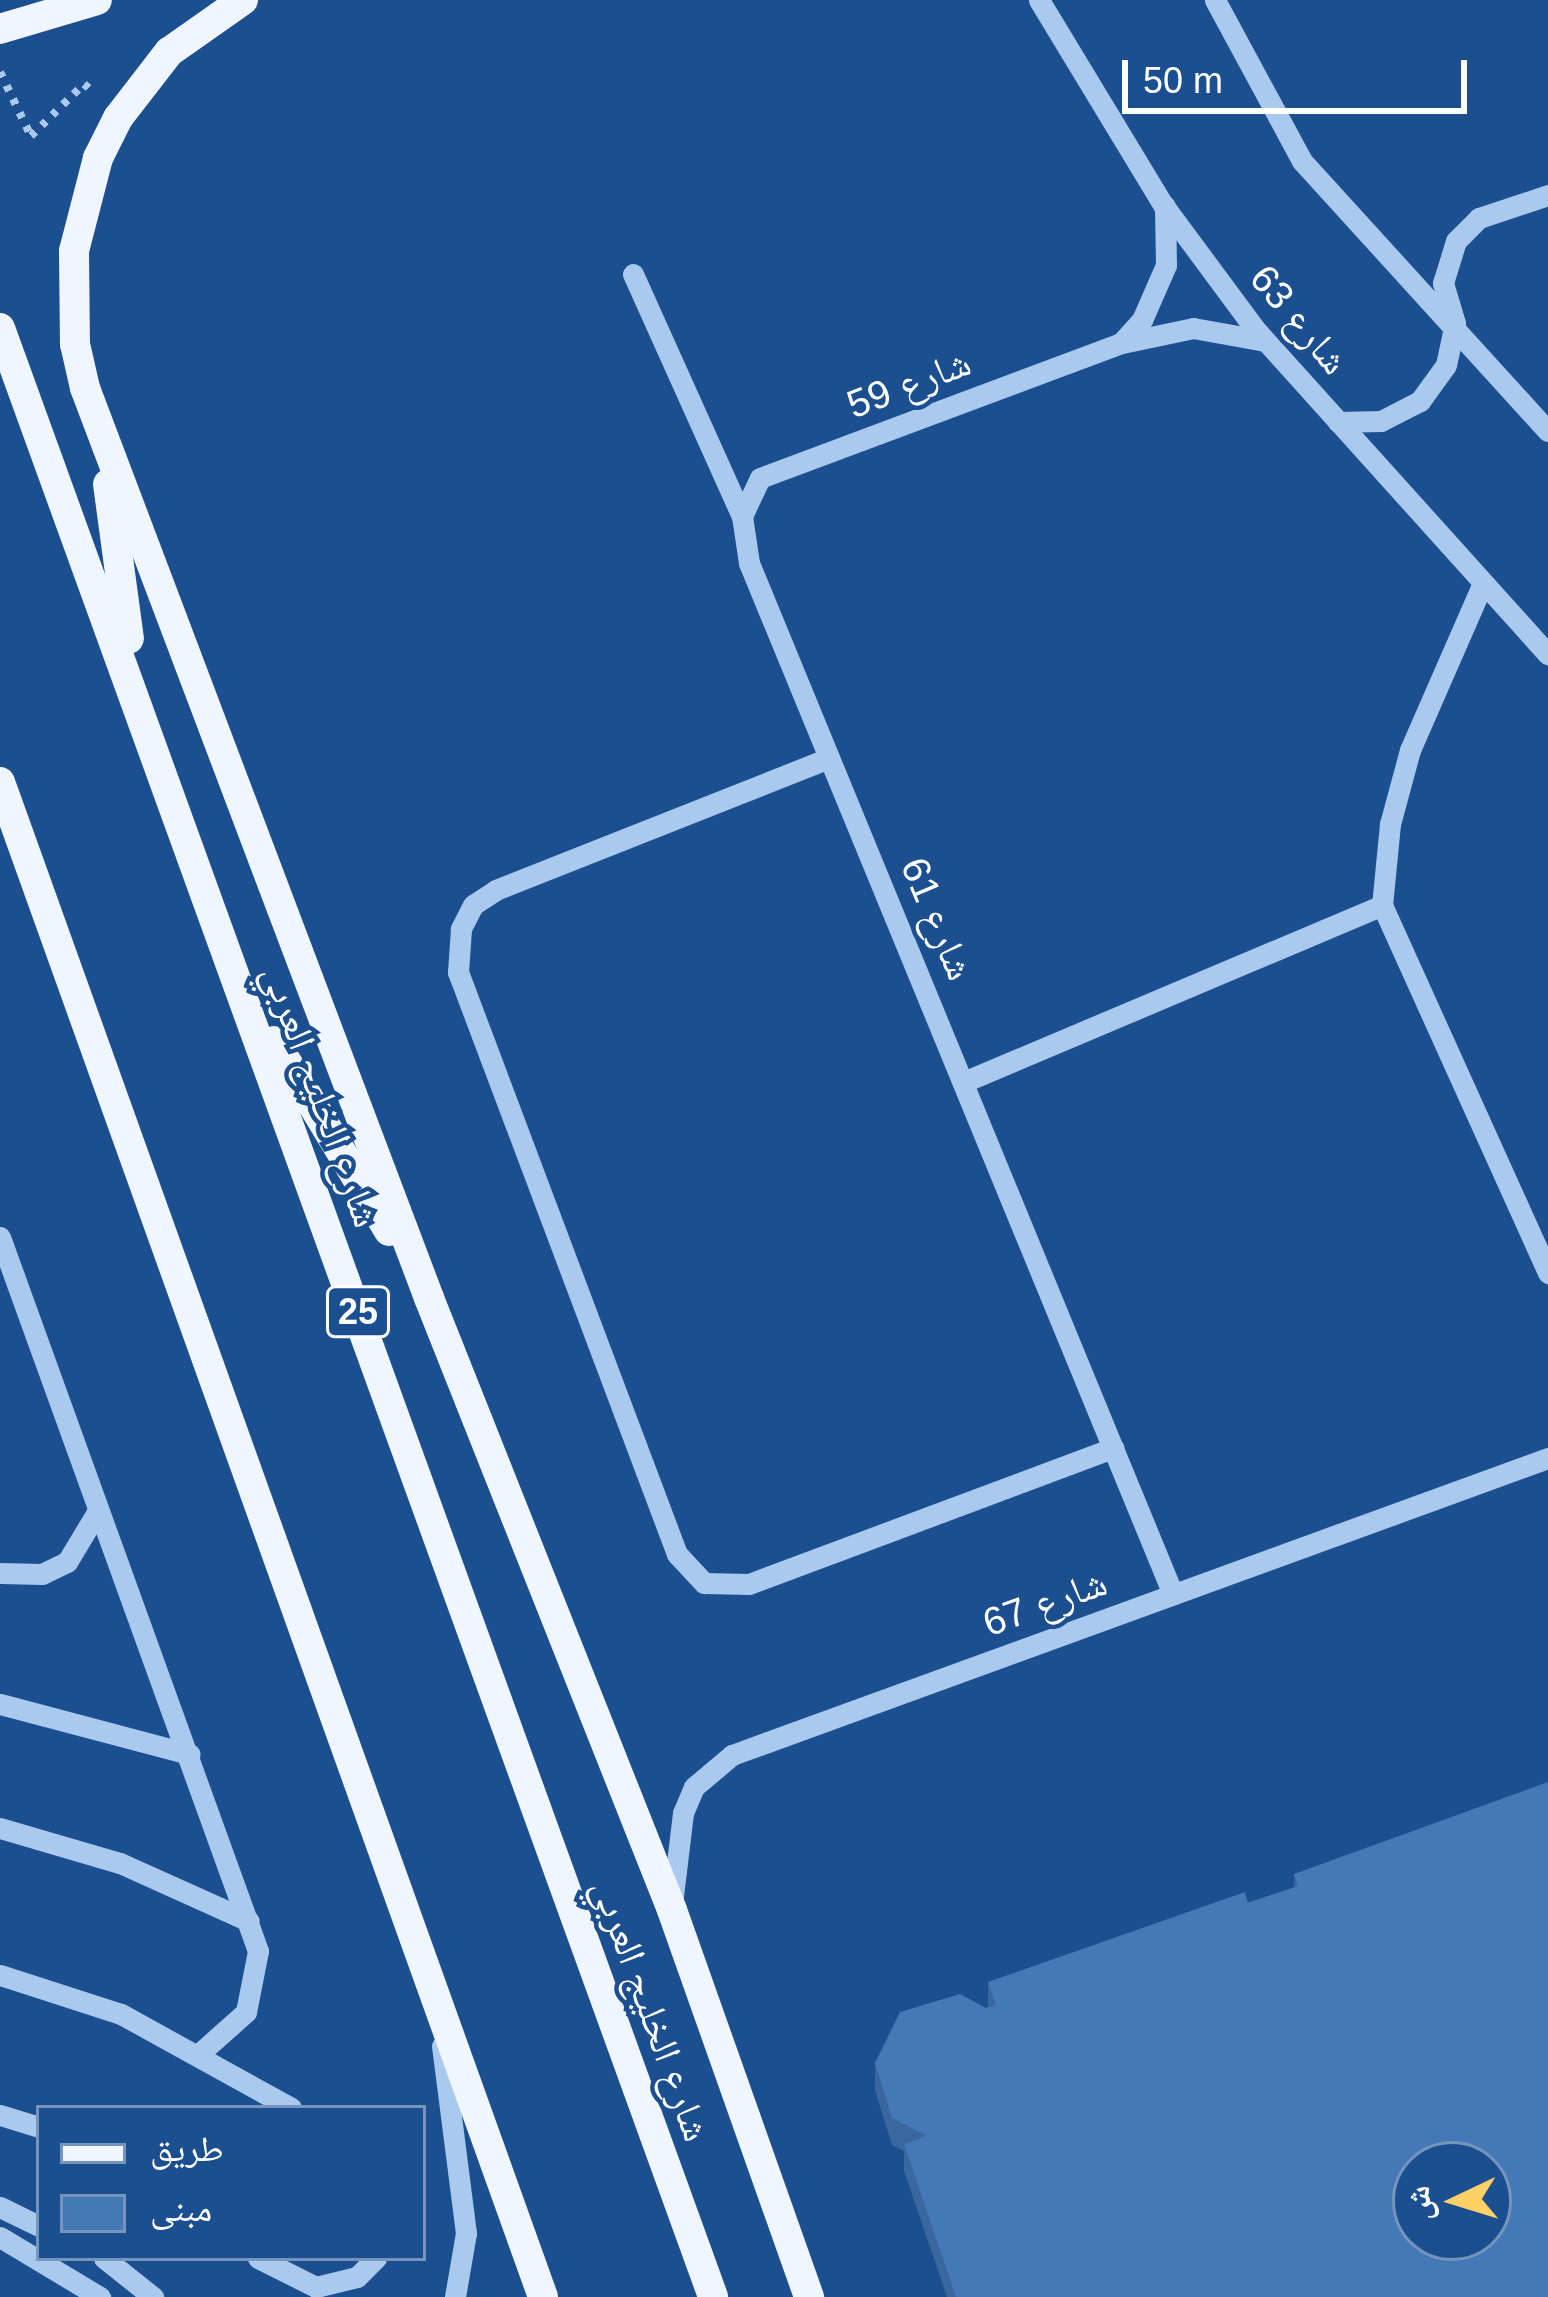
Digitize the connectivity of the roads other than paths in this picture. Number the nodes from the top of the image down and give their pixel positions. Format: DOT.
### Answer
graph roads {
  1 [pos="97,0"];
  2 [pos="243,0"];
  3 [pos="1039,0"];
  4 [pos="1215,0"];
  5 [pos="0,28"];
  6 [pos="1548,195"];
  7 [pos="1165,206"];
  8 [pos="633,274"];
  9 [pos="1455,322"];
  10 [pos="0,328"];
  11 [pos="1265,340"];
  12 [pos="1122,343"];
  13 [pos="1338,422"];
  14 [pos="100,431"];
  15 [pos="1548,431"];
  16 [pos="742,516"];
  17 [pos="1483,583"];
  18 [pos="1548,654"];
  19 [pos="138,703"];
  20 [pos="830,758"];
  21 [pos="0,782"];
  22 [pos="1382,905"];
  23 [pos="238,981"];
  24 [pos="966,1081"];
  25 [pos="0,1237"];
  26 [pos="1548,1274"];
  27 [pos="429,1298"];
  28 [pos="1113,1448"];
  29 [pos="1548,1458"];
  30 [pos="96,1514"];
  31 [pos="0,1573"];
  32 [pos="1173,1594"];
  33 [pos="0,1704"];
  34 [pos="189,1754"];
  35 [pos="0,1828"];
  36 [pos="672,1910"];
  37 [pos="249,1921"];
  38 [pos="432,1974"];
  39 [pos="0,1975"];
  40 [pos="200,2053"];
  41 [pos="286,2105"];
  42 [pos="0,2114"];
  43 [pos="36,2125"];
  44 [pos="0,2207"];
  45 [pos="36,2225"];
  46 [pos="0,2237"];
  47 [pos="36,2259"];
  48 [pos="40,2261"];
  49 [pos="113,2261"];
  50 [pos="264,2261"];
  51 [pos="373,2261"];
  52 [pos="100,2297"];
  53 [pos="152,2297"];
  54 [pos="454,2297"];
  55 [pos="543,2297"];
  56 [pos="713,2297"];
  57 [pos="809,2297"];
  1 -- 5 [label="main road"];
  2 -- 14 [label="main road"];
  3 -- 7 [label="street, شارع 63"];
  4 -- 9 [label="street"];
  6 -- 9 [label="street"];
  7 -- 11 [label="street, شارع 63"];
  7 -- 12 [label="street"];
  8 -- 16 [label="street, شارع 61"];
  9 -- 13 [label="street"];
  9 -- 15 [label="street"];
  10 -- 19 [label="main road, شارع الخليج العربي / 25"];
  11 -- 12 [label="street, شارع 59"];
  11 -- 13 [label="street, شارع 63"];
  12 -- 16 [label="street, شارع 59"];
  13 -- 17 [label="street, شارع 63"];
  14 -- 19 [label="main road"];
  14 -- 27 [label="main road"];
  16 -- 20 [label="street, شارع 61"];
  17 -- 18 [label="street, شارع 63"];
  17 -- 22 [label="street"];
  19 -- 23 [label="main road, شارع الخليج العربي / 25"];
  20 -- 24 [label="street, شارع 61"];
  20 -- 28 [label="street"];
  21 -- 38 [label="main road"];
  22 -- 24 [label="street"];
  22 -- 26 [label="street"];
  23 -- 27 [label="main road"];
  23 -- 56 [label="main road, شارع الخليج العربي / 25"];
  24 -- 28 [label="street, شارع 61"];
  25 -- 30 [label="street"];
  27 -- 36 [label="main road"];
  28 -- 32 [label="street, شارع 61"];
  29 -- 32 [label="street, شارع 67"];
  30 -- 31 [label="street"];
  30 -- 34 [label="street"];
  32 -- 36 [label="street, شارع 67"];
  33 -- 34 [label="street"];
  34 -- 37 [label="street"];
  35 -- 37 [label="street"];
  36 -- 57 [label="main road"];
  37 -- 40 [label="street"];
  38 -- 54 [label="street"];
  38 -- 55 [label="main road"];
  39 -- 40 [label="street"];
  40 -- 41 [label="street"];
  42 -- 43 [label="street"];
  44 -- 45 [label="street"];
  46 -- 47 [label="street"];
  48 -- 52 [label="street"];
  49 -- 53 [label="street"];
  50 -- 51 [label="street"];
}
